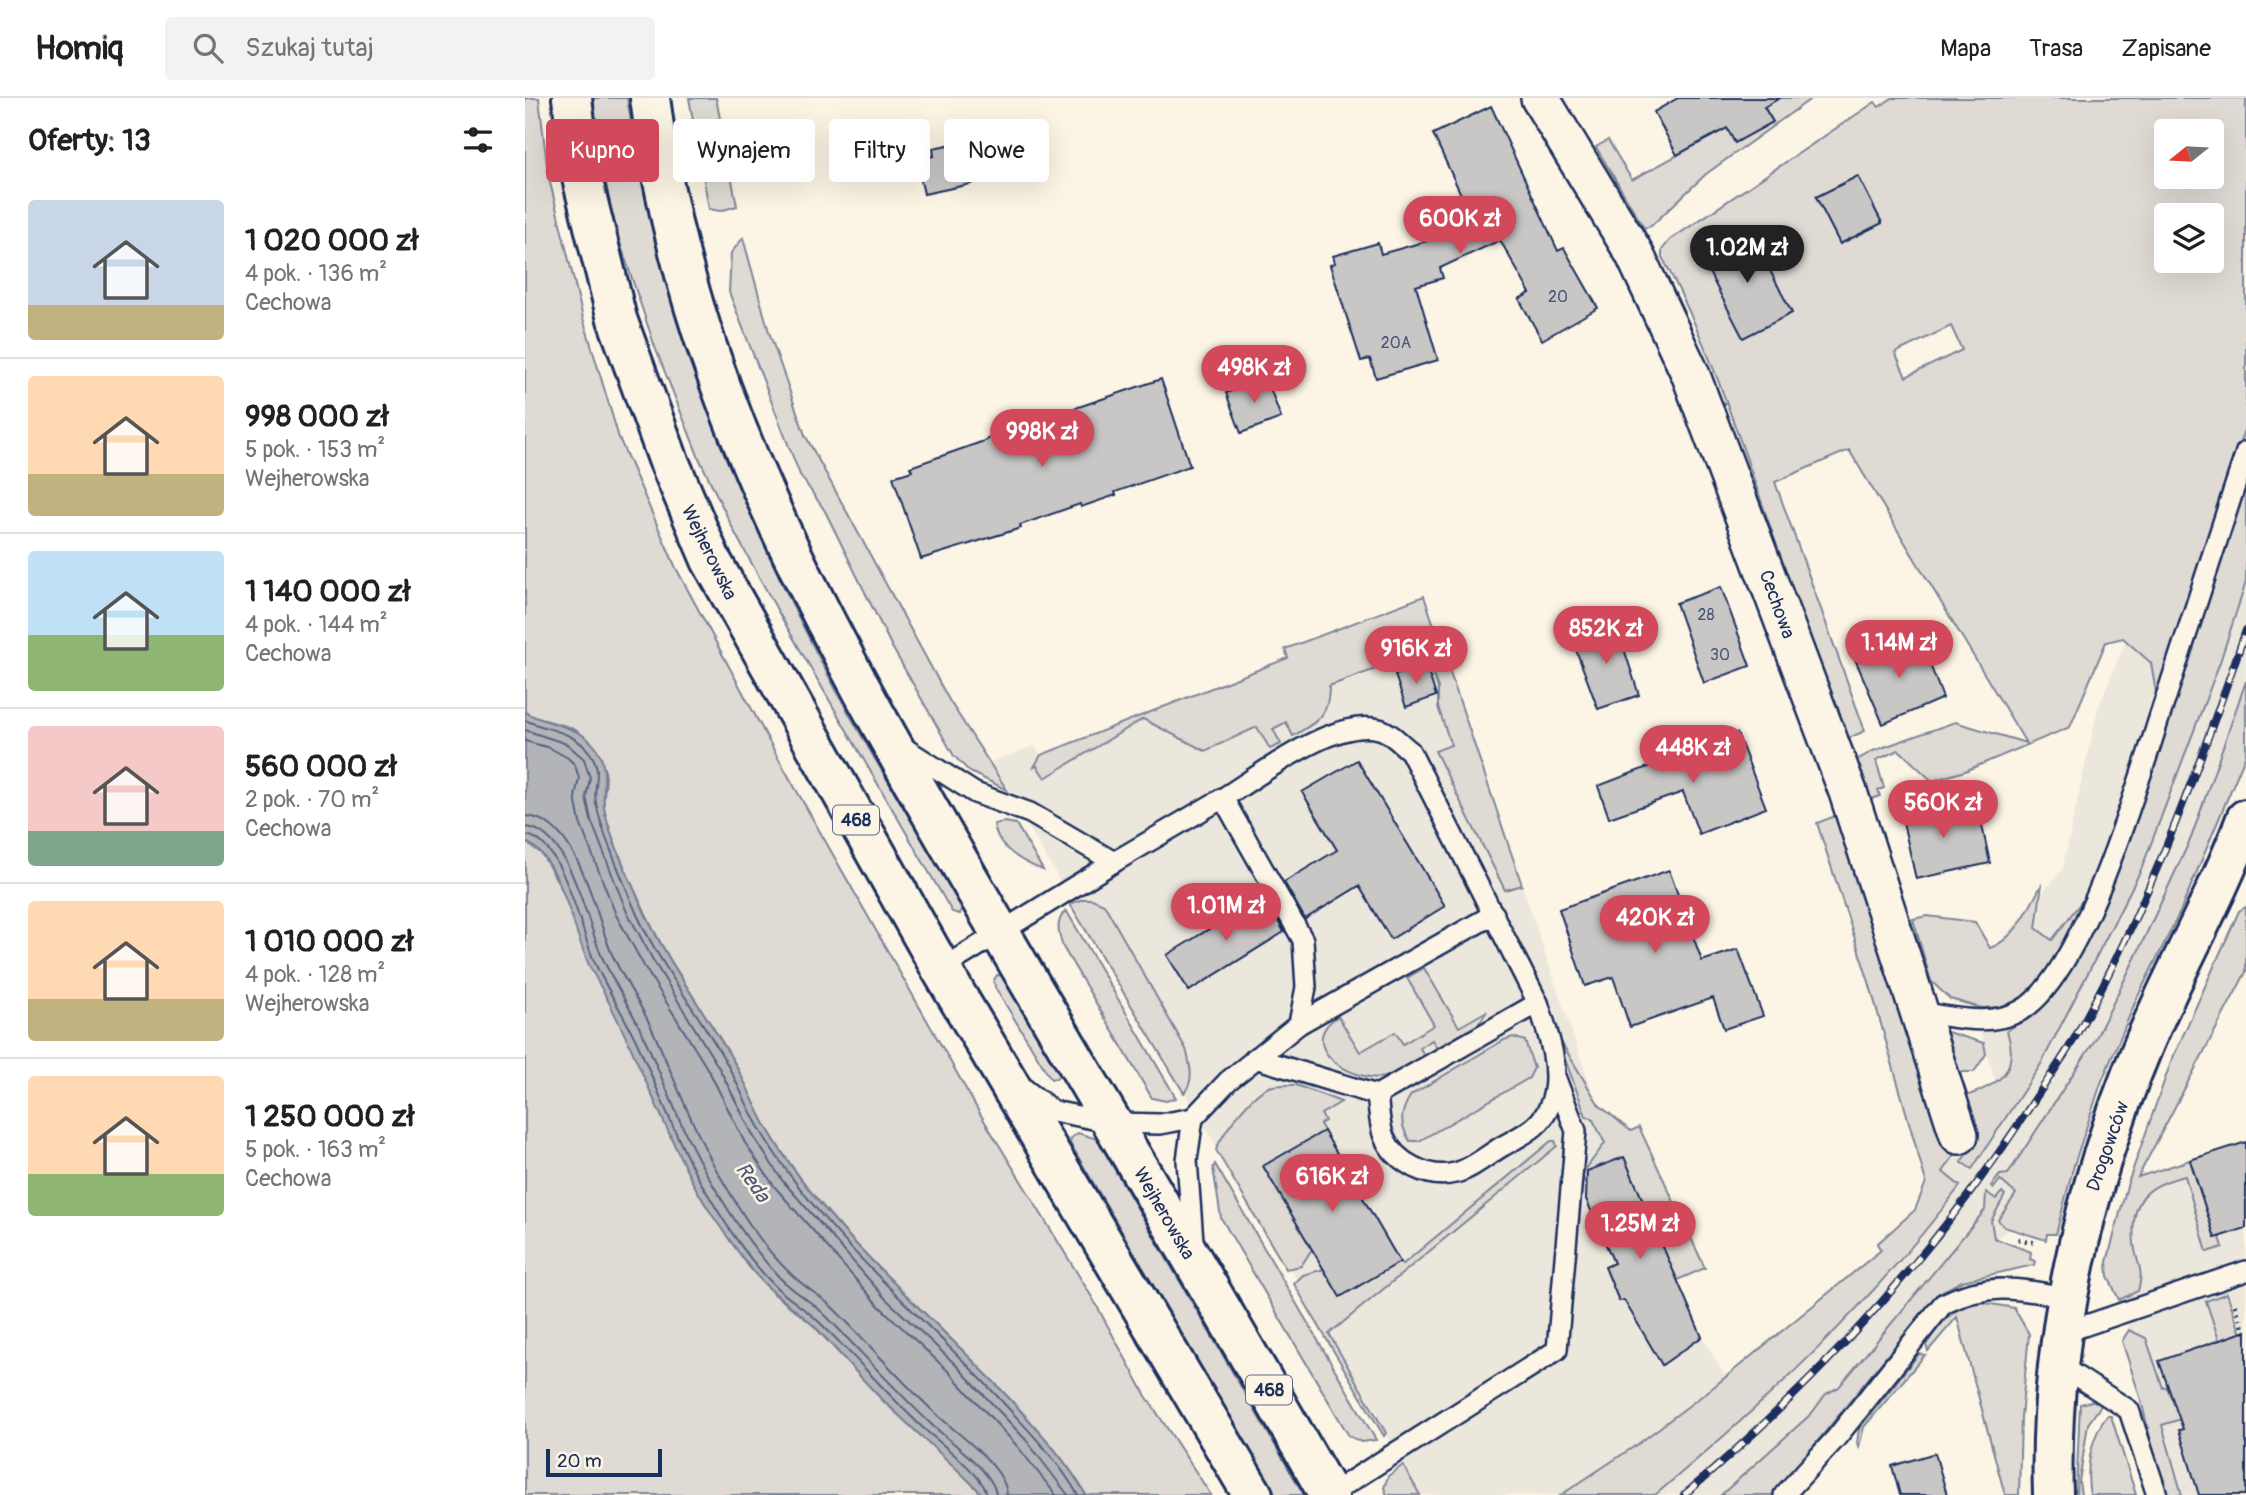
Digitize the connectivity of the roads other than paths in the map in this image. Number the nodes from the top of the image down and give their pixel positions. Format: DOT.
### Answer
graph roads {
  1 [pos="572,98"];
  2 [pos="650,98"];
  3 [pos="1540,98"];
  4 [pos="2246,452"];
  5 [pos="887,737"];
  6 [pos="1223,798"];
  7 [pos="2243,836"];
  8 [pos="1114,862"];
  9 [pos="1494,914"];
  10 [pos="1000,932"];
  11 [pos="941,969"];
  12 [pos="1538,1003"];
  13 [pos="1922,1013"];
  14 [pos="1299,1024"];
  15 [pos="1255,1058"];
  16 [pos="1002,1070"];
  17 [pos="1554,1074"];
  18 [pos="1377,1095"];
  19 [pos="1193,1118"];
  20 [pos="1113,1123"];
  21 [pos="1959,1135"];
  22 [pos="2246,1271"];
  23 [pos="1208,1286"];
  24 [pos="2064,1332"];
  25 [pos="1253,1495"];
  26 [pos="1329,1495"];
  27 [pos="1784,1495"];
  28 [pos="2053,1495"];
  29 [pos="2157,1495"];
  1 -- 11 [label="main road, Wejherowska / 468"];
  2 -- 5 [label="main road, Wejherowska / 468"];
  3 -- 13 [label="street, Cechowa"];
  4 -- 13 [label="lane"];
  5 -- 8 [label="lane"];
  5 -- 10 [label="main road, Wejherowska / 468"];
  6 -- 8 [label="lane"];
  6 -- 9 [label="lane"];
  6 -- 14 [label="lane"];
  7 -- 24 [label="main road, Drogowców"];
  8 -- 10 [label="lane"];
  9 -- 12 [label="lane"];
  9 -- 14 [label="lane"];
  10 -- 11 [label="lane"];
  10 -- 20 [label="main road, Wejherowska / 468"];
  11 -- 16 [label="main road, Wejherowska / 468"];
  12 -- 17 [label="lane"];
  12 -- 18 [label="lane"];
  13 -- 21 [label="street, Cechowa"];
  14 -- 15 [label="lane"];
  15 -- 18 [label="lane"];
  15 -- 19 [label="lane"];
  16 -- 20 [label="lane"];
  16 -- 25 [label="main road, Wejherowska / 468"];
  17 -- 18 [label="lane"];
  17 -- 26 [label="lane"];
  19 -- 20 [label="lane"];
  19 -- 23 [label="lane"];
  20 -- 23 [label="main road, Wejherowska / 468"];
  22 -- 24 [label="lane"];
  23 -- 26 [label="main road, Wejherowska / 468"];
  24 -- 27 [label="lane"];
  24 -- 28 [label="main road, Drogowców"];
  24 -- 29 [label="lane"];
}
